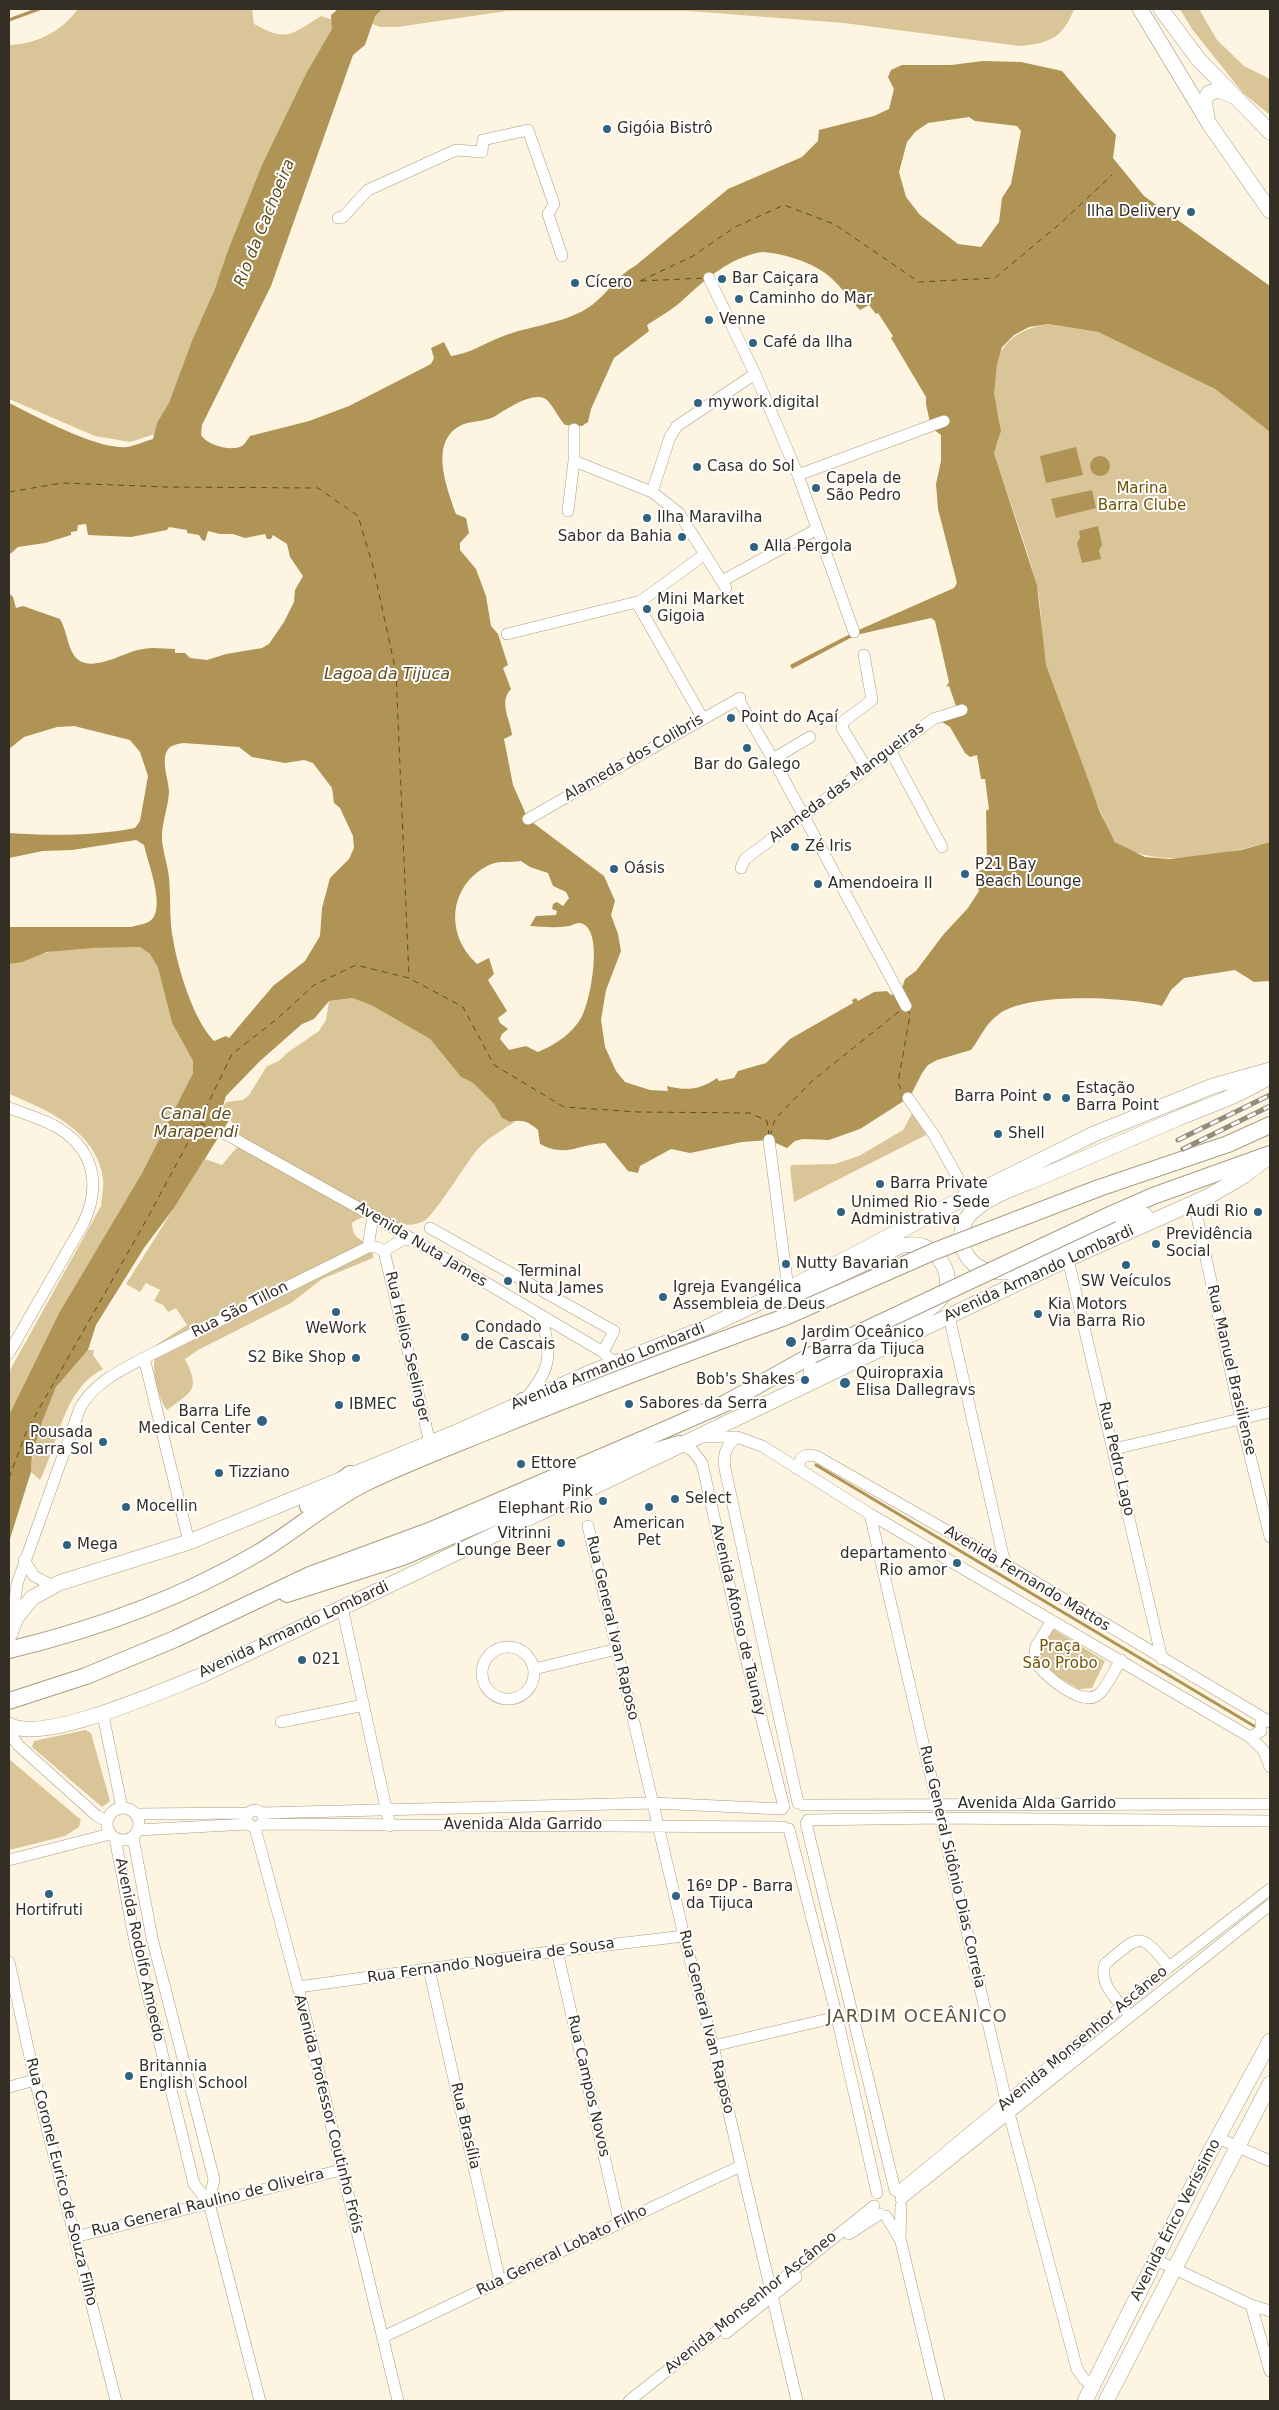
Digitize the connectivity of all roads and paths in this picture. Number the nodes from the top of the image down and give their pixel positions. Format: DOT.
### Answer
graph roads {
  1 [pos="1140,9"];
  2 [pos="1160,9"];
  3 [pos="1236,98"];
  4 [pos="1210,125"];
  5 [pos="1270,132"];
  6 [pos="1270,212"];
  7 [pos="338,218"];
  8 [pos="562,256"];
  9 [pos="709,278"];
  10 [pos="755,374"];
  11 [pos="944,421"];
  12 [pos="574,430"];
  13 [pos="574,461"];
  14 [pos="798,475"];
  15 [pos="652,492"];
  16 [pos="568,511"];
  17 [pos="817,529"];
  18 [pos="705,554"];
  19 [pos="637,603"];
  20 [pos="854,632"];
  21 [pos="507,634"];
  22 [pos="864,654"];
  23 [pos="962,710"];
  24 [pos="703,719"];
  25 [pos="810,737"];
  26 [pos="890,750"];
  27 [pos="773,759"];
  28 [pos="866,766"];
  29 [pos="804,816"];
  30 [pos="528,819"];
  31 [pos="942,847"];
  32 [pos="741,868"];
  33 [pos="906,1006"];
  34 [pos="1270,1070"];
  35 [pos="1270,1076"];
  36 [pos="908,1098"];
  37 [pos="9,1108"];
  38 [pos="1270,1125"];
  39 [pos="224,1133"];
  40 [pos="769,1140"];
  41 [pos="1270,1155"];
  42 [pos="1231,1184"];
  43 [pos="968,1196"];
  44 [pos="1194,1203"];
  45 [pos="373,1216"];
  46 [pos="430,1228"];
  47 [pos="414,1240"];
  48 [pos="368,1247"];
  49 [pos="384,1251"];
  50 [pos="1068,1259"];
  51 [pos="788,1289"];
  52 [pos="541,1316"];
  53 [pos="949,1316"];
  54 [pos="705,1328"];
  55 [pos="603,1352"];
  56 [pos="9,1353"];
  57 [pos="144,1358"];
  58 [pos="614,1363"];
  59 [pos="523,1402"];
  60 [pos="752,1409"];
  61 [pos="1270,1412"];
  62 [pos="1241,1420"];
  63 [pos="482,1433"];
  64 [pos="694,1437"];
  65 [pos="737,1437"];
  66 [pos="430,1443"];
  67 [pos="679,1444"];
  68 [pos="1114,1449"];
  69 [pos="798,1469"];
  70 [pos="350,1474"];
  71 [pos="870,1514"];
  72 [pos="588,1526"];
  73 [pos="1270,1537"];
  74 [pos="189,1542"];
  75 [pos="24,1560"];
  76 [pos="1005,1564"];
  77 [pos="223,1572"];
  78 [pos="53,1586"];
  79 [pos="249,1605"];
  80 [pos="342,1607"];
  81 [pos="16,1618"];
  82 [pos="1052,1621"];
  83 [pos="9,1636"];
  84 [pos="617,1649"];
  85 [pos="9,1650"];
  86 [pos="1162,1659"];
  87 [pos="1121,1660"];
  88 [pos="534,1669"];
  89 [pos="9,1701"];
  90 [pos="364,1705"];
  91 [pos="102,1715"];
  92 [pos="1265,1720"];
  93 [pos="282,1722"];
  94 [pos="9,1725"];
  95 [pos="9,1732"];
  96 [pos="1250,1737"];
  97 [pos="1270,1767"];
  98 [pos="653,1803"];
  99 [pos="801,1804"];
  100 [pos="937,1804"];
  101 [pos="1270,1804"];
  102 [pos="122,1808"];
  103 [pos="783,1808"];
  104 [pos="387,1809"];
  105 [pos="136,1814"];
  106 [pos="940,1818"];
  107 [pos="107,1821"];
  108 [pos="255,1821"];
  109 [pos="1270,1821"];
  110 [pos="807,1822"];
  111 [pos="658,1825"];
  112 [pos="390,1826"];
  113 [pos="787,1828"];
  114 [pos="135,1834"];
  115 [pos="112,1836"];
  116 [pos="9,1860"];
  117 [pos="1270,1889"];
  118 [pos="1270,1905"];
  119 [pos="684,1936"];
  120 [pos="152,1938"];
  121 [pos="135,1942"];
  122 [pos="557,1951"];
  123 [pos="9,1962"];
  124 [pos="1169,1967"];
  125 [pos="429,1969"];
  126 [pos="298,1987"];
  127 [pos="1122,2006"];
  128 [pos="1130,2016"];
  129 [pos="837,2017"];
  130 [pos="1270,2040"];
  131 [pos="713,2046"];
  132 [pos="35,2080"];
  133 [pos="1270,2084"];
  134 [pos="9,2087"];
  135 [pos="1008,2107"];
  136 [pos="1218,2138"];
  137 [pos="1238,2146"];
  138 [pos="1270,2161"];
  139 [pos="741,2166"];
  140 [pos="341,2170"];
  141 [pos="877,2193"];
  142 [pos="899,2197"];
  143 [pos="209,2203"];
  144 [pos="880,2212"];
  145 [pos="619,2222"];
  146 [pos="74,2237"];
  147 [pos="900,2238"];
  148 [pos="1156,2260"];
  149 [pos="1173,2268"];
  150 [pos="500,2282"];
  151 [pos="771,2293"];
  152 [pos="1251,2305"];
  153 [pos="1270,2311"];
  154 [pos="382,2337"];
  155 [pos="1270,2372"];
  156 [pos="1096,2379"];
  157 [pos="116,2401"];
  158 [pos="260,2401"];
  159 [pos="398,2401"];
  160 [pos="629,2401"];
  161 [pos="641,2401"];
  162 [pos="797,2401"];
  163 [pos="939,2401"];
  164 [pos="1085,2401"];
  165 [pos="1106,2401"];
  1 -- 4 [label="main road"];
  2 -- 3 [label="main road"];
  3 -- 4 [label="main road"];
  3 -- 5 [label="main road"];
  4 -- 6 [label="main road"];
  7 -- 8 [label="street"];
  9 -- 10 [label="street"];
  10 -- 14 [label="street"];
  10 -- 15 [label="street"];
  11 -- 14 [label="street"];
  12 -- 13 [label="street"];
  13 -- 15 [label="street"];
  13 -- 16 [label="street"];
  14 -- 17 [label="street"];
  15 -- 18 [label="street"];
  17 -- 18 [label="street"];
  17 -- 20 [label="street"];
  18 -- 19 [label="street"];
  19 -- 21 [label="street"];
  19 -- 24 [label="street"];
  22 -- 28 [label="street"];
  23 -- 26 [label="street, Alameda das Mangueiras"];
  24 -- 27 [label="street, Alameda dos Colibris"];
  24 -- 30 [label="street, Alameda dos Colibris"];
  25 -- 27 [label="street"];
  26 -- 28 [label="street, Alameda das Mangueiras"];
  26 -- 31 [label="street"];
  27 -- 29 [label="street"];
  28 -- 29 [label="street, Alameda das Mangueiras"];
  29 -- 32 [label="street, Alameda das Mangueiras"];
  29 -- 33 [label="street"];
  34 -- 43 [label="main road, Avenida Armando Lombardi"];
  35 -- 42 [label="main road"];
  36 -- 43 [label="street"];
  37 -- 56 [label="street"];
  38 -- 63 [label="highway, Avenida Armando Lombardi, bridge"];
  39 -- 45 [label="street, Avenida Nuta James"];
  40 -- 51 [label="street"];
  41 -- 42 [label="main road, Avenida Armando Lombardi"];
  41 -- 79 [label="highway, Avenida Armando Lombardi, bridge"];
  42 -- 44 [label="main road, Avenida Armando Lombardi"];
  43 -- 51 [label="main road, Avenida Armando Lombardi"];
  44 -- 50 [label="main road, Avenida Armando Lombardi"];
  44 -- 62 [label="street, Rua Manuel Brasiliense"];
  45 -- 47 [label="street, Avenida Nuta James"];
  45 -- 48 [label="street"];
  46 -- 55 [label="street"];
  47 -- 49 [label="street, Rua Helios Seelinger"];
  47 -- 52 [label="street, Avenida Nuta James"];
  48 -- 49 [label="street, Rua Helios Seelinger"];
  48 -- 57 [label="street, Rua São Tillon"];
  49 -- 66 [label="street, Rua Helios Seelinger"];
  50 -- 53 [label="main road, Avenida Armando Lombardi"];
  50 -- 68 [label="street, Rua Pedro Lago"];
  51 -- 54 [label="main road, Avenida Armando Lombardi"];
  52 -- 55 [label="street, Avenida Nuta James"];
  52 -- 59 [label="street"];
  53 -- 60 [label="main road, Avenida Armando Lombardi"];
  53 -- 76 [label="street"];
  54 -- 58 [label="main road, Avenida Armando Lombardi"];
  54 -- 60 [label="main road"];
  55 -- 58 [label="street, Avenida Nuta James"];
  57 -- 74 [label="street"];
  57 -- 75 [label="street, Rua São Tillon"];
  58 -- 59 [label="main road, Avenida Armando Lombardi"];
  59 -- 63 [label="highway"];
  59 -- 66 [label="main road, Avenida Armando Lombardi"];
  60 -- 64 [label="main road, Avenida Armando Lombardi"];
  61 -- 62 [label="street"];
  62 -- 68 [label="street"];
  62 -- 73 [label="street, Rua Manuel Brasiliense"];
  63 -- 77 [label="highway, Avenida Armando Lombardi"];
  64 -- 65 [label="street, Avenida Fernando Mattos"];
  64 -- 67 [label="main road, Avenida Armando Lombardi"];
  65 -- 69 [label="street, Avenida Fernando Mattos"];
  65 -- 99 [label="street, Avenida Afonso de Taunay"];
  66 -- 70 [label="main road, Avenida Armando Lombardi"];
  67 -- 79 [label="highway"];
  67 -- 80 [label="main road, Avenida Armando Lombardi"];
  67 -- 103 [label="street, Avenida Afonso de Taunay"];
  68 -- 86 [label="street, Rua Pedro Lago"];
  69 -- 71 [label="street, Avenida Fernando Mattos"];
  69 -- 76 [label="street, Avenida Fernando Mattos"];
  70 -- 74 [label="main road, Avenida Armando Lombardi"];
  70 -- 77 [label="highway"];
  71 -- 82 [label="street, Avenida Fernando Mattos"];
  71 -- 100 [label="street, Rua General Sidônio Dias Correia"];
  72 -- 84 [label="street, Rua General Ivan Raposo"];
  74 -- 78 [label="main road, Avenida Armando Lombardi"];
  75 -- 78 [label="street"];
  75 -- 81 [label="street"];
  76 -- 86 [label="street, Avenida Fernando Mattos"];
  77 -- 85 [label="highway, Avenida Armando Lombardi"];
  78 -- 81 [label="main road, Avenida Armando Lombardi"];
  79 -- 89 [label="highway, Avenida Armando Lombardi"];
  80 -- 90 [label="street"];
  80 -- 91 [label="main road, Avenida Armando Lombardi"];
  81 -- 83 [label="main road, Avenida Armando Lombardi"];
  82 -- 87 [label="street, Avenida Fernando Mattos"];
  82 -- 87 [label="street"];
  84 -- 88 [label="street"];
  84 -- 98 [label="street, Rua General Ivan Raposo"];
  86 -- 92 [label="street, Avenida Fernando Mattos"];
  87 -- 96 [label="street, Avenida Fernando Mattos"];
  88 -- 88 [label="street"];
  90 -- 93 [label="street"];
  90 -- 104 [label="street"];
  91 -- 94 [label="main road, Avenida Armando Lombardi"];
  91 -- 102 [label="street"];
  92 -- 96 [label="street, Avenida Fernando Mattos"];
  95 -- 107 [label="street"];
  96 -- 97 [label="street, Avenida Fernando Mattos"];
  98 -- 103 [label="street, Avenida Alda Garrido"];
  98 -- 104 [label="street, Avenida Alda Garrido"];
  98 -- 111 [label="street, Rua General Ivan Raposo"];
  99 -- 100 [label="street, Avenida Alda Garrido"];
  99 -- 103 [label="street"];
  99 -- 110 [label="street"];
  100 -- 101 [label="street, Avenida Alda Garrido"];
  100 -- 106 [label="street, Rua General Sidônio Dias Correia"];
  102 -- 105 [label="street"];
  102 -- 107 [label="street"];
  103 -- 113 [label="street"];
  104 -- 108 [label="street, Avenida Alda Garrido"];
  104 -- 112 [label="street"];
  105 -- 108 [label="street, Avenida Alda Garrido"];
  105 -- 114 [label="street"];
  106 -- 109 [label="street, Avenida Alda Garrido"];
  106 -- 110 [label="street, Avenida Alda Garrido"];
  106 -- 135 [label="street, Rua General Sidônio Dias Correia"];
  107 -- 115 [label="street"];
  108 -- 112 [label="street, Avenida Alda Garrido"];
  108 -- 114 [label="street, Avenida Alda Garrido"];
  108 -- 126 [label="street, Avenida Professor Coutinho Fróis"];
  110 -- 113 [label="street"];
  110 -- 142 [label="street"];
  111 -- 112 [label="street, Avenida Alda Garrido"];
  111 -- 113 [label="street, Avenida Alda Garrido"];
  111 -- 119 [label="street, Rua General Ivan Raposo"];
  113 -- 129 [label="street"];
  114 -- 115 [label="street"];
  114 -- 120 [label="street, Avenida Rodolfo Amoedo"];
  115 -- 116 [label="street"];
  115 -- 121 [label="street, Avenida Rodolfo Amoedo"];
  117 -- 124 [label="street, Avenida Monsenhor Ascâneo"];
  118 -- 128 [label="street, Avenida Monsenhor Ascâneo"];
  119 -- 122 [label="street, Rua Fernando Nogueira de Sousa"];
  119 -- 131 [label="street, Rua General Ivan Raposo"];
  120 -- 121 [label="street"];
  120 -- 143 [label="street, Avenida Rodolfo Amoedo"];
  121 -- 143 [label="street, Avenida Rodolfo Amoedo"];
  122 -- 125 [label="street, Rua Fernando Nogueira de Sousa"];
  122 -- 145 [label="street, Rua Campos Novos"];
  123 -- 132 [label="street, Rua Coronel Eurico de Souza Filho"];
  124 -- 127 [label="street, Avenida Monsenhor Ascâneo"];
  124 -- 127 [label="street"];
  125 -- 126 [label="street, Rua Fernando Nogueira de Sousa"];
  125 -- 150 [label="street, Rua Brasília"];
  126 -- 140 [label="street, Avenida Professor Coutinho Fróis"];
  127 -- 128 [label="street"];
  127 -- 135 [label="street, Avenida Monsenhor Ascâneo"];
  128 -- 135 [label="street, Avenida Monsenhor Ascâneo"];
  129 -- 131 [label="street"];
  129 -- 141 [label="street"];
  130 -- 136 [label="main road, Avenida Érico Veríssimo"];
  131 -- 139 [label="street, Rua General Ivan Raposo"];
  132 -- 134 [label="street"];
  132 -- 146 [label="street, Rua Coronel Eurico de Souza Filho"];
  133 -- 137 [label="main road, Avenida Érico Veríssimo"];
  135 -- 142 [label="street, Avenida Monsenhor Ascâneo"];
  135 -- 156 [label="street, Rua General Sidônio Dias Correia"];
  136 -- 137 [label="street"];
  136 -- 148 [label="main road, Avenida Érico Veríssimo"];
  137 -- 138 [label="street"];
  137 -- 149 [label="main road, Avenida Érico Veríssimo"];
  139 -- 145 [label="street, Rua General Lobato Filho"];
  139 -- 151 [label="street, Rua General Ivan Raposo"];
  140 -- 143 [label="street, Rua General Raulino de Oliveira"];
  140 -- 154 [label="street, Avenida Professor Coutinho Fróis"];
  141 -- 142 [label="street"];
  141 -- 144 [label="street"];
  142 -- 144 [label="street, Avenida Monsenhor Ascâneo"];
  142 -- 147 [label="street"];
  143 -- 146 [label="street, Rua General Raulino de Oliveira"];
  143 -- 158 [label="street, Avenida Rodolfo Amoedo"];
  144 -- 147 [label="street"];
  144 -- 151 [label="street, Avenida Monsenhor Ascâneo"];
  145 -- 150 [label="street, Rua General Lobato Filho"];
  146 -- 157 [label="street, Rua Coronel Eurico de Souza Filho"];
  147 -- 163 [label="street"];
  148 -- 149 [label="street"];
  148 -- 156 [label="main road, Avenida Érico Veríssimo"];
  149 -- 152 [label="street"];
  149 -- 165 [label="main road, Avenida Érico Veríssimo"];
  150 -- 154 [label="street, Rua General Lobato Filho"];
  151 -- 160 [label="street, Avenida Monsenhor Ascâneo"];
  151 -- 161 [label="street, Avenida Monsenhor Ascâneo"];
  151 -- 162 [label="street, Rua General Ivan Raposo"];
  152 -- 153 [label="street"];
  152 -- 155 [label="street"];
  154 -- 159 [label="street, Avenida Professor Coutinho Fróis"];
  156 -- 164 [label="main road, Avenida Érico Veríssimo"];
}
